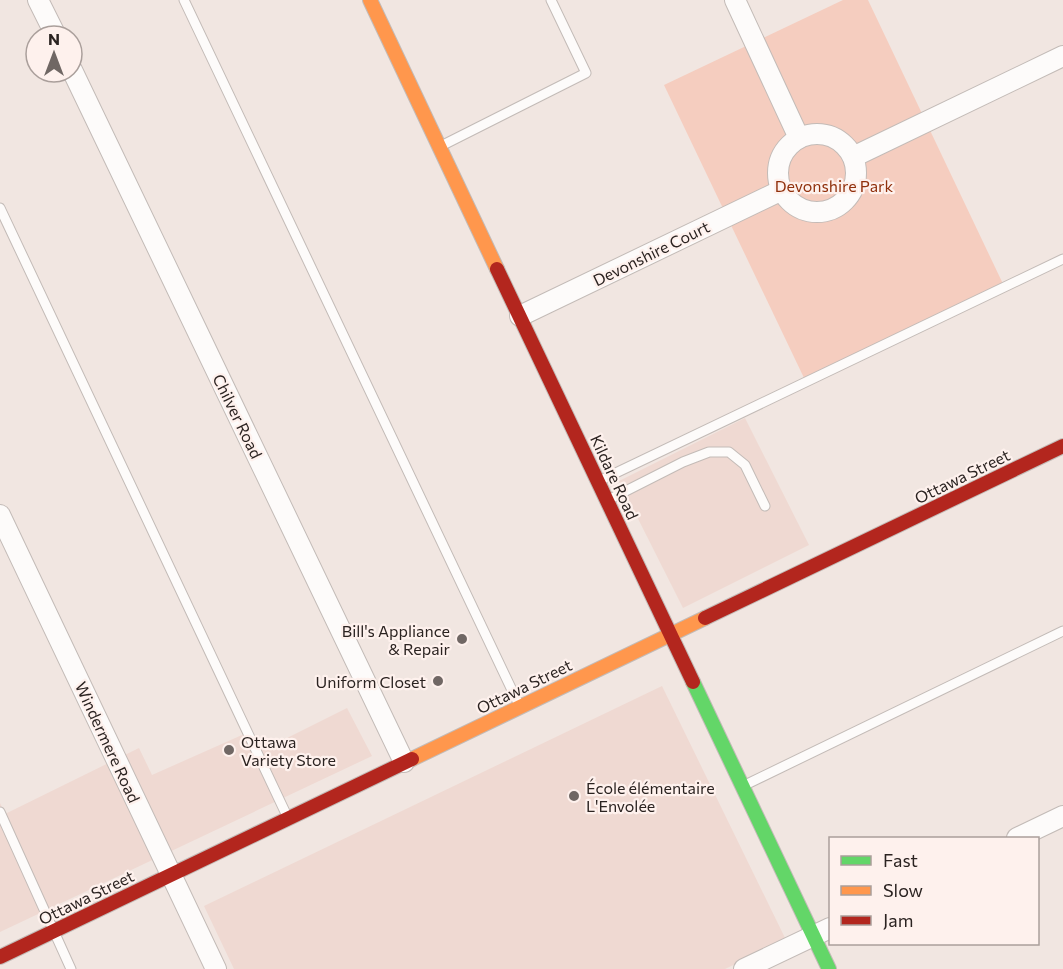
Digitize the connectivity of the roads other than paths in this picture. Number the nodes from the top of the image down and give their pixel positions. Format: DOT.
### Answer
graph roads {
  1 [pos="38,0"];
  2 [pos="184,0"];
  3 [pos="370,0"];
  4 [pos="551,0"];
  5 [pos="735,0"];
  6 [pos="50,24"];
  7 [pos="1063,56"];
  8 [pos="79,84"];
  9 [pos="799,138"];
  10 [pos="440,146"];
  11 [pos="853,157"];
  12 [pos="782,190"];
  13 [pos="0,208"];
  14 [pos="1063,259"];
  15 [pos="520,316"];
  16 [pos="1063,446"];
  17 [pos="598,481"];
  18 [pos="607,500"];
  19 [pos="765,506"];
  20 [pos="0,515"];
  21 [pos="1063,631"];
  22 [pos="671,634"];
  23 [pos="520,707"];
  24 [pos="404,762"];
  25 [pos="743,786"];
  26 [pos="0,812"];
  27 [pos="1063,816"];
  28 [pos="288,818"];
  29 [pos="1019,837"];
  30 [pos="171,874"];
  31 [pos="53,932"];
  32 [pos="822,932"];
  33 [pos="0,957"];
  34 [pos="71,969"];
  35 [pos="216,969"];
  36 [pos="744,969"];
  37 [pos="830,969"];
  1 -- 6 [label="street"];
  2 -- 23 [label="lane"];
  3 -- 10 [label="street, Kildare Road"];
  4 -- 10 [label="lane"];
  5 -- 9 [label="street"];
  7 -- 11 [label="street"];
  8 -- 24 [label="street, Chilver Road"];
  9 -- 11 [label="street"];
  9 -- 12 [label="street"];
  10 -- 15 [label="street, Kildare Road"];
  11 -- 12 [label="street"];
  12 -- 15 [label="street, Devonshire Court"];
  13 -- 28 [label="lane"];
  14 -- 17 [label="lane"];
  15 -- 17 [label="street, Kildare Road"];
  16 -- 22 [label="street, Ottawa Street"];
  17 -- 18 [label="street, Kildare Road"];
  18 -- 19 [label="lane"];
  18 -- 22 [label="street, Kildare Road"];
  20 -- 30 [label="street, Windermere Road"];
  21 -- 25 [label="lane"];
  22 -- 23 [label="street, Ottawa Street"];
  22 -- 25 [label="street, Kildare Road"];
  23 -- 24 [label="street, Ottawa Street"];
  24 -- 28 [label="street, Ottawa Street"];
  25 -- 32 [label="street, Kildare Road"];
  26 -- 31 [label="lane"];
  27 -- 29 [label="street"];
  28 -- 30 [label="street, Ottawa Street"];
  30 -- 31 [label="street, Ottawa Street"];
  30 -- 35 [label="street, Windermere Road"];
  31 -- 33 [label="street, Ottawa Street"];
  31 -- 34 [label="lane"];
  32 -- 36 [label="street"];
  32 -- 37 [label="street, Kildare Road"];
}
